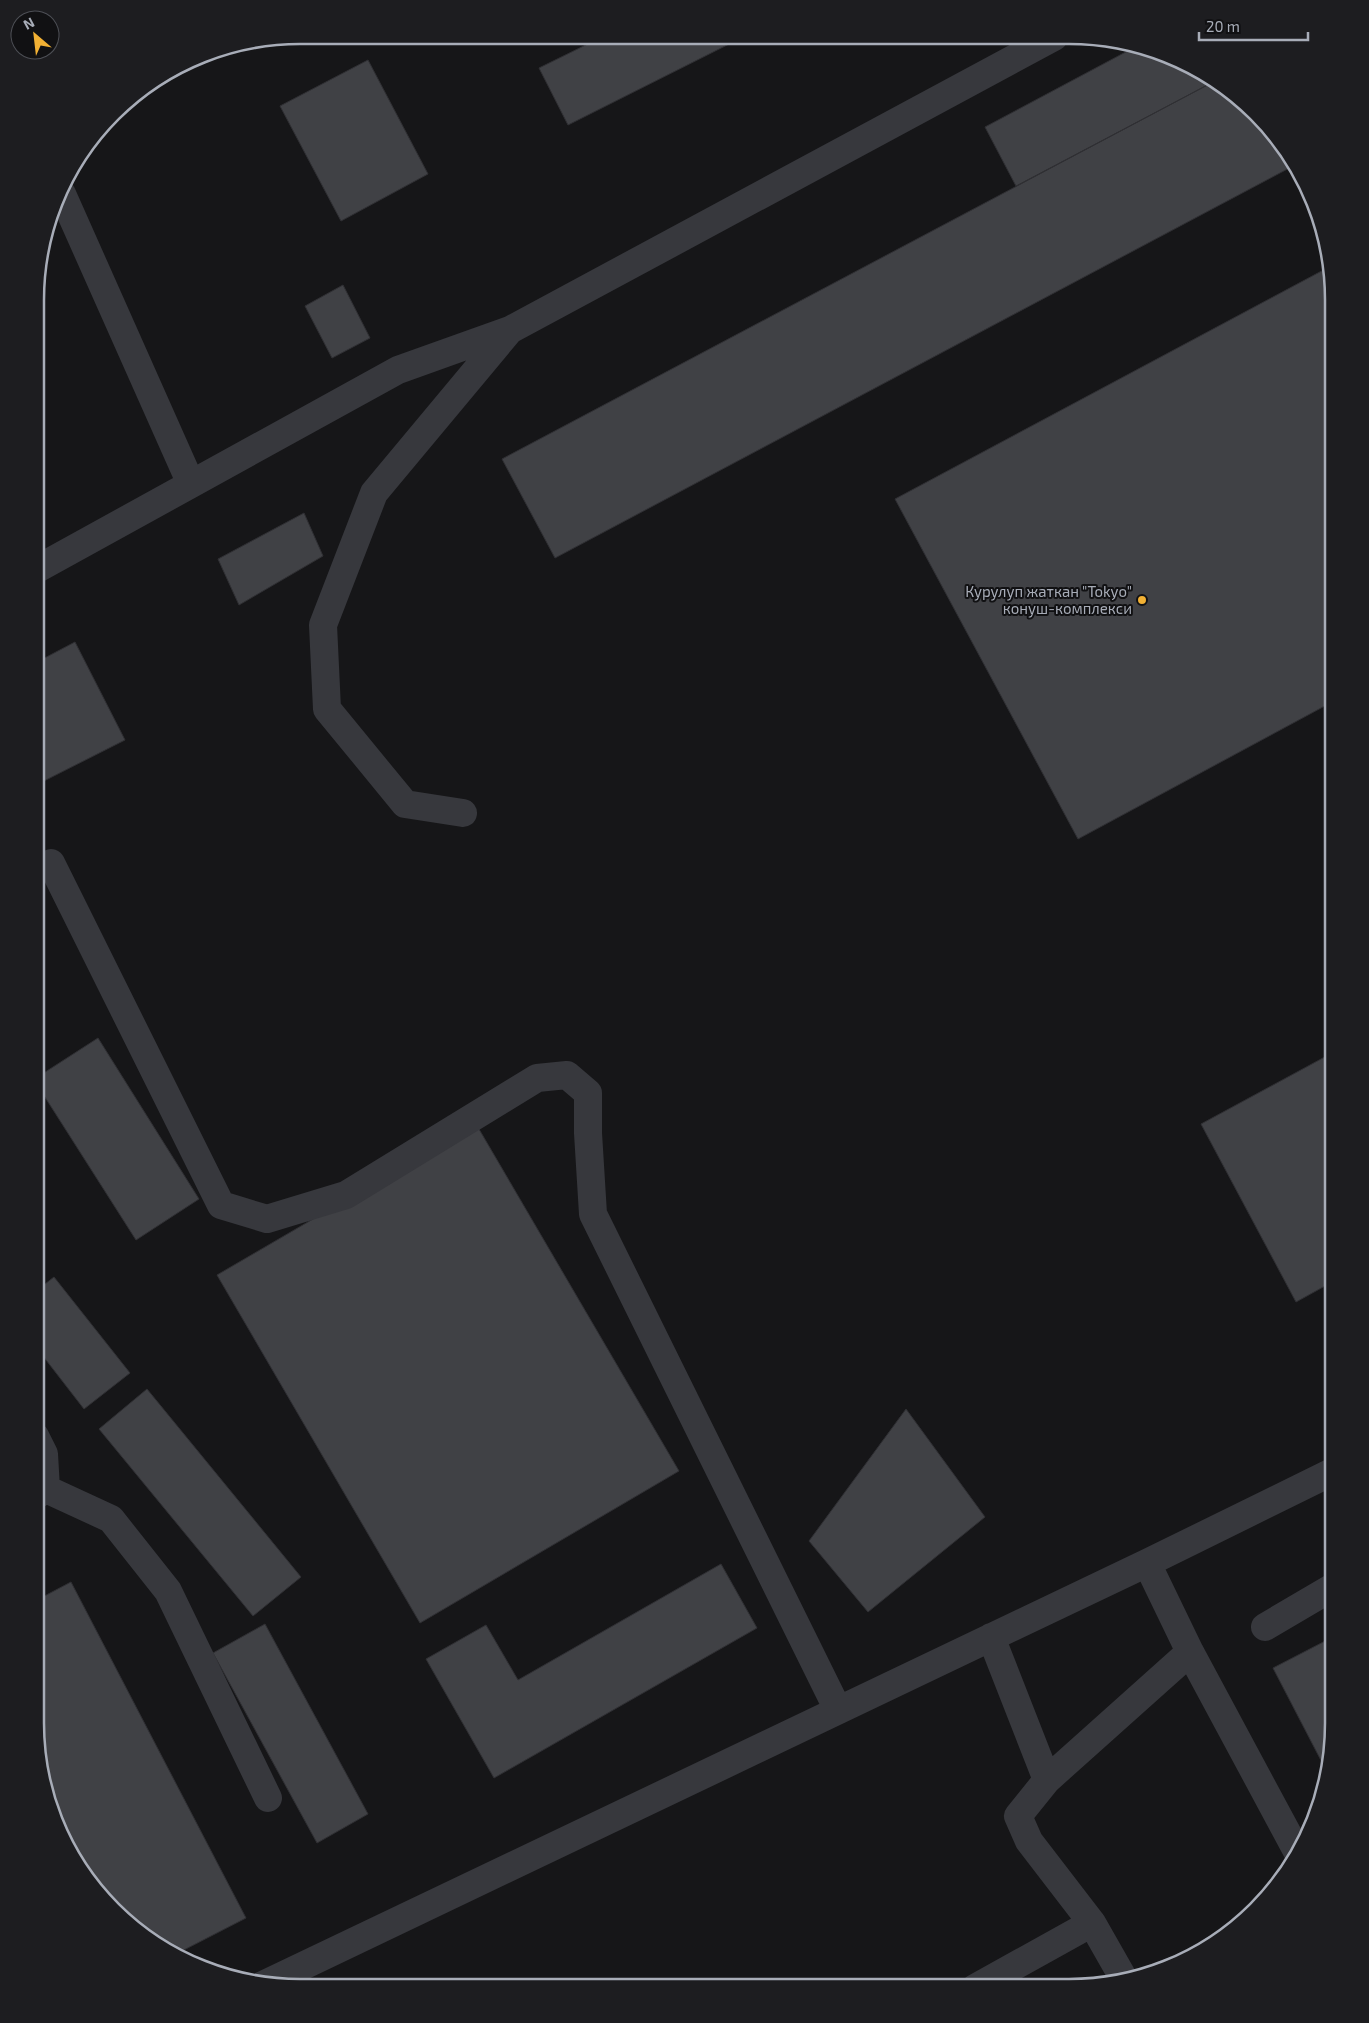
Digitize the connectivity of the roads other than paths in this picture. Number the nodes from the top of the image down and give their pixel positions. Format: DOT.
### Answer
graph roads {
  1 [pos="1041,44"];
  2 [pos="64,199"];
  3 [pos="510,330"];
  4 [pos="191,484"];
  5 [pos="44,564"];
  6 [pos="463,813"];
  7 [pos="51,863"];
  8 [pos="1325,1475"];
  9 [pos="44,1493"];
  10 [pos="1147,1563"];
  11 [pos="1325,1592"];
  12 [pos="1265,1627"];
  13 [pos="991,1637"];
  14 [pos="1190,1652"];
  15 [pos="838,1710"];
  16 [pos="1047,1780"];
  17 [pos="268,1798"];
  18 [pos="1294,1845"];
  19 [pos="1092,1923"];
  20 [pos="1121,1974"];
  21 [pos="278,1978"];
  22 [pos="991,1979"];
  1 -- 3 [label="lane"];
  2 -- 4 [label="lane"];
  3 -- 4 [label="lane"];
  3 -- 6 [label="lane"];
  4 -- 5 [label="lane"];
  7 -- 15 [label="lane"];
  8 -- 10 [label="lane"];
  9 -- 17 [label="lane"];
  10 -- 13 [label="lane"];
  10 -- 14 [label="lane"];
  11 -- 12 [label="lane"];
  13 -- 15 [label="lane"];
  13 -- 16 [label="lane"];
  14 -- 16 [label="lane"];
  14 -- 18 [label="lane"];
  15 -- 21 [label="lane"];
  16 -- 19 [label="lane"];
  19 -- 20 [label="lane"];
  19 -- 22 [label="lane"];
}
